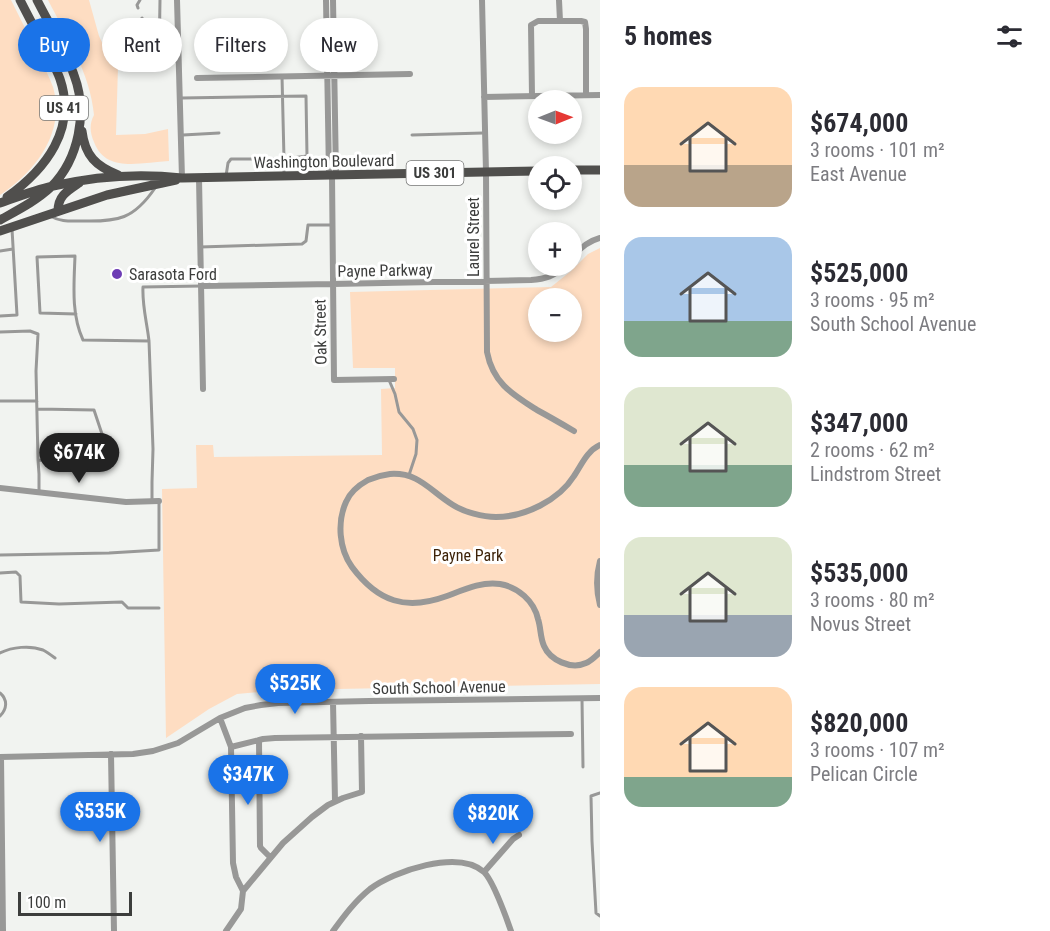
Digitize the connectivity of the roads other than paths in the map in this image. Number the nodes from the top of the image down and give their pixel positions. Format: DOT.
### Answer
graph roads {
  1 [pos="20,0"];
  2 [pos="37,0"];
  3 [pos="140,0"];
  4 [pos="160,0"];
  5 [pos="177,0"];
  6 [pos="326,0"];
  7 [pos="333,0"];
  8 [pos="482,0"];
  9 [pos="560,0"];
  10 [pos="138,8"];
  11 [pos="159,18"];
  12 [pos="177,18"];
  13 [pos="560,21"];
  14 [pos="179,72"];
  15 [pos="410,74"];
  16 [pos="282,76"];
  17 [pos="331,76"];
  18 [pos="197,78"];
  19 [pos="532,90"];
  20 [pos="582,95"];
  21 [pos="586,95"];
  22 [pos="600,95"];
  23 [pos="283,96"];
  24 [pos="528,96"];
  25 [pos="484,97"];
  26 [pos="180,98"];
  27 [pos="81,124"];
  28 [pos="219,133"];
  29 [pos="485,133"];
  30 [pos="181,135"];
  31 [pos="412,135"];
  32 [pos="284,159"];
  33 [pos="582,170"];
  34 [pos="600,170"];
  35 [pos="528,171"];
  36 [pos="486,172"];
  37 [pos="332,175"];
  38 [pos="121,176"];
  39 [pos="284,176"];
  40 [pos="182,178"];
  41 [pos="200,178"];
  42 [pos="226,178"];
  43 [pos="83,180"];
  44 [pos="158,184"];
  45 [pos="52,186"];
  46 [pos="0,202"];
  47 [pos="53,213"];
  48 [pos="0,220"];
  49 [pos="333,225"];
  50 [pos="12,228"];
  51 [pos="0,231"];
  52 [pos="600,238"];
  53 [pos="200,247"];
  54 [pos="13,249"];
  55 [pos="582,249"];
  56 [pos="0,251"];
  57 [pos="552,276"];
  58 [pos="487,281"];
  59 [pos="333,284"];
  60 [pos="201,285"];
  61 [pos="76,314"];
  62 [pos="0,316"];
  63 [pos="0,332"];
  64 [pos="149,341"];
  65 [pos="391,379"];
  66 [pos="202,389"];
  67 [pos="0,401"];
  68 [pos="38,401"];
  69 [pos="38,409"];
  70 [pos="574,431"];
  71 [pos="600,445"];
  72 [pos="38,460"];
  73 [pos="409,475"];
  74 [pos="0,488"];
  75 [pos="39,491"];
  76 [pos="156,501"];
  77 [pos="0,555"];
  78 [pos="600,561"];
  79 [pos="0,573"];
  80 [pos="600,605"];
  81 [pos="159,608"];
  82 [pos="0,652"];
  83 [pos="600,652"];
  84 [pos="55,658"];
  85 [pos="0,693"];
  86 [pos="582,698"];
  87 [pos="600,698"];
  88 [pos="333,702"];
  89 [pos="0,716"];
  90 [pos="220,718"];
  91 [pos="571,734"];
  92 [pos="334,736"];
  93 [pos="362,736"];
  94 [pos="259,740"];
  95 [pos="231,747"];
  96 [pos="111,754"];
  97 [pos="1,757"];
  98 [pos="583,767"];
  99 [pos="600,793"];
  100 [pos="335,801"];
  101 [pos="519,835"];
  102 [pos="270,857"];
  103 [pos="484,872"];
  104 [pos="243,891"];
  105 [pos="598,911"];
  106 [pos="600,916"];
  107 [pos="3,931"];
  108 [pos="114,931"];
  109 [pos="226,931"];
  110 [pos="333,931"];
  111 [pos="511,931"];
  1 -- 46 [label="main road, US 41"];
  2 -- 27 [label="main road, US 41"];
  3 -- 10 [label="lane"];
  4 -- 11 [label="lane"];
  5 -- 12 [label="street"];
  6 -- 17 [label="street"];
  7 -- 17 [label="street"];
  8 -- 25 [label="street, Laurel Street"];
  9 -- 13 [label="street"];
  13 -- 19 [label="street"];
  13 -- 21 [label="street"];
  14 -- 26 [label="street"];
  15 -- 17 [label="street"];
  16 -- 17 [label="street"];
  16 -- 18 [label="street"];
  16 -- 23 [label="lane"];
  17 -- 37 [label="street, Oak Street"];
  20 -- 21 [label="street"];
  21 -- 22 [label="street"];
  23 -- 26 [label="lane"];
  23 -- 32 [label="lane"];
  23 -- 32 [label="lane"];
  24 -- 25 [label="street"];
  25 -- 29 [label="street, Laurel Street"];
  26 -- 30 [label="street"];
  27 -- 38 [label="main road"];
  27 -- 45 [label="main road, US 41"];
  28 -- 30 [label="lane"];
  29 -- 31 [label="lane"];
  29 -- 36 [label="street, Laurel Street"];
  30 -- 40 [label="street"];
  32 -- 39 [label="lane"];
  32 -- 42 [label="lane"];
  33 -- 34 [label="main road"];
  35 -- 36 [label="main road, Washington Boulevard / US 301"];
  36 -- 37 [label="main road, Washington Boulevard / US 301"];
  36 -- 58 [label="street, Laurel Street"];
  37 -- 39 [label="main road, Washington Boulevard / US 301"];
  37 -- 49 [label="street, Oak Street"];
  38 -- 40 [label="main road, Washington Boulevard / US 301"];
  38 -- 43 [label="main road, Washington Boulevard / US 301"];
  39 -- 42 [label="main road, Washington Boulevard / US 301"];
  40 -- 41 [label="main road, Washington Boulevard / US 301"];
  40 -- 44 [label="main road, Washington Boulevard / US 301"];
  41 -- 42 [label="main road, Washington Boulevard / US 301"];
  41 -- 53 [label="street"];
  43 -- 45 [label="main road, Washington Boulevard / US 301"];
  43 -- 47 [label="main road"];
  44 -- 47 [label="main road, Washington Boulevard / US 301"];
  44 -- 47 [label="lane"];
  45 -- 46 [label="main road, Washington Boulevard / US 301"];
  45 -- 48 [label="main road, US 41"];
  47 -- 50 [label="main road, Washington Boulevard / US 301"];
  49 -- 53 [label="lane"];
  49 -- 59 [label="street, Oak Street"];
  50 -- 51 [label="main road, Washington Boulevard / US 301"];
  50 -- 54 [label="lane"];
  52 -- 55 [label="street"];
  53 -- 60 [label="street"];
  54 -- 56 [label="lane"];
  54 -- 62 [label="lane"];
  57 -- 58 [label="street, Payne Parkway"];
  58 -- 59 [label="street, Payne Parkway"];
  58 -- 70 [label="street, Laurel Street"];
  59 -- 60 [label="street, Payne Parkway"];
  59 -- 65 [label="street, Oak Street"];
  60 -- 64 [label="lane"];
  60 -- 66 [label="street"];
  61 -- 61 [label="lane"];
  61 -- 64 [label="lane"];
  63 -- 68 [label="lane"];
  64 -- 76 [label="lane"];
  65 -- 73 [label="lane"];
  67 -- 68 [label="lane"];
  68 -- 69 [label="lane"];
  69 -- 72 [label="lane"];
  69 -- 72 [label="lane"];
  71 -- 73 [label="street"];
  72 -- 75 [label="lane"];
  73 -- 83 [label="street"];
  74 -- 75 [label="street"];
  75 -- 76 [label="street"];
  76 -- 77 [label="lane"];
  78 -- 80 [label="street"];
  79 -- 81 [label="lane"];
  82 -- 84 [label="lane"];
  85 -- 89 [label="lane"];
  86 -- 87 [label="street, South School Avenue"];
  86 -- 88 [label="street, South School Avenue"];
  86 -- 98 [label="lane"];
  88 -- 90 [label="street, South School Avenue"];
  88 -- 92 [label="street"];
  90 -- 95 [label="street"];
  90 -- 96 [label="street, South School Avenue"];
  91 -- 93 [label="street"];
  92 -- 93 [label="street"];
  92 -- 94 [label="street"];
  92 -- 100 [label="street"];
  93 -- 100 [label="street"];
  94 -- 95 [label="street"];
  94 -- 102 [label="street"];
  95 -- 104 [label="street"];
  96 -- 97 [label="street, South School Avenue"];
  96 -- 108 [label="street"];
  97 -- 107 [label="street"];
  99 -- 105 [label="lane"];
  100 -- 102 [label="street"];
  101 -- 103 [label="street"];
  102 -- 104 [label="street"];
  103 -- 110 [label="street"];
  103 -- 111 [label="street"];
  104 -- 109 [label="street"];
  105 -- 106 [label="lane"];
}
